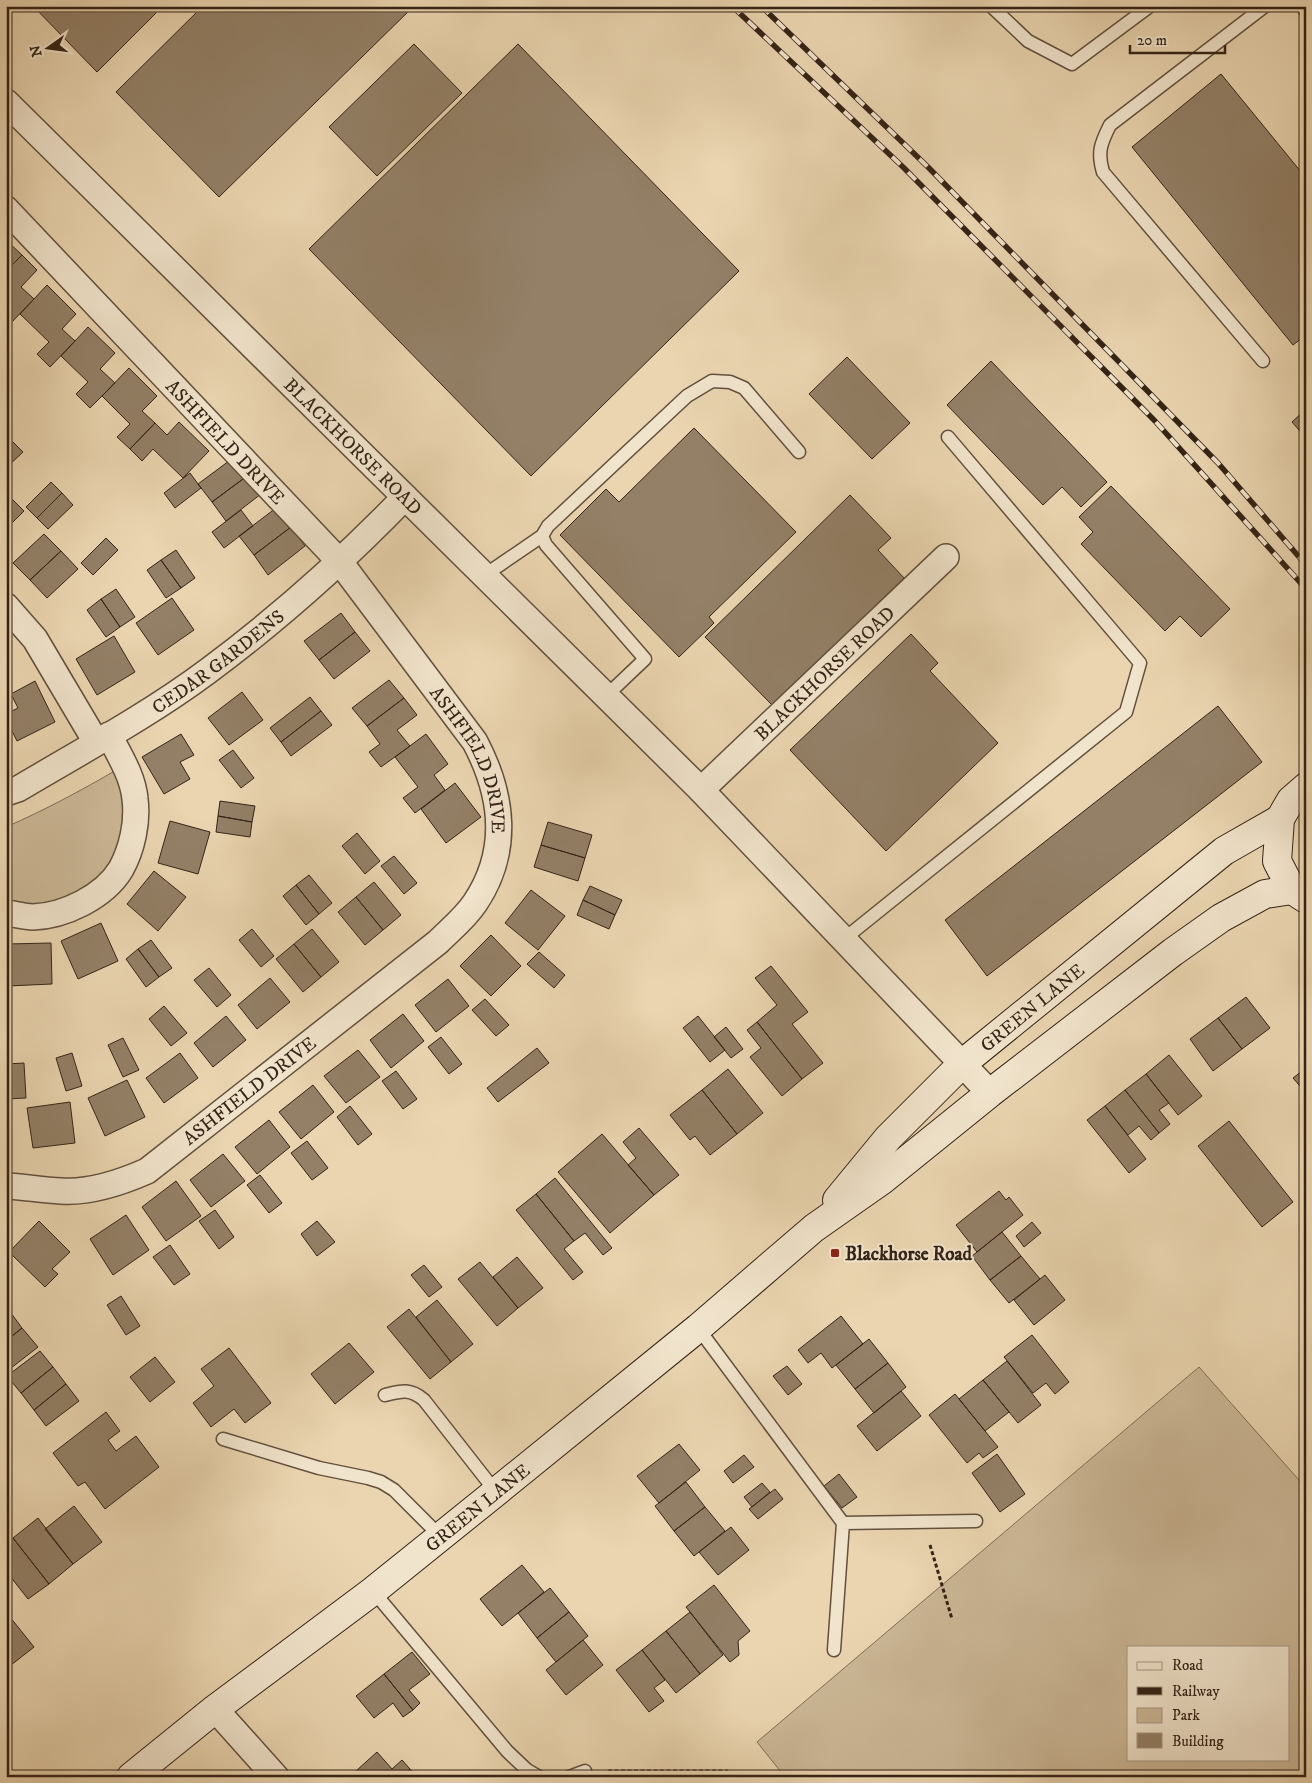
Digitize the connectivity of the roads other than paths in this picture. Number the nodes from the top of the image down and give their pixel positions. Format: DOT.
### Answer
graph roads {
  1 [pos="991,6"];
  2 [pos="1150,6"];
  3 [pos="1265,6"];
  4 [pos="1302,6"];
  5 [pos="1306,10"];
  6 [pos="6,102"];
  7 [pos="6,209"];
  8 [pos="1263,361"];
  9 [pos="948,437"];
  10 [pos="800,452"];
  11 [pos="405,498"];
  12 [pos="542,536"];
  13 [pos="946,557"];
  14 [pos="340,562"];
  15 [pos="485,575"];
  16 [pos="6,606"];
  17 [pos="606,696"];
  18 [pos="103,739"];
  19 [pos="1306,787"];
  20 [pos="701,790"];
  21 [pos="6,793"];
  22 [pos="1280,819"];
  23 [pos="1299,894"];
  24 [pos="6,913"];
  25 [pos="844,939"];
  26 [pos="963,1063"];
  27 [pos="990,1093"];
  28 [pos="6,1186"];
  29 [pos="814,1228"];
  30 [pos="698,1328"];
  31 [pos="385,1395"];
  32 [pos="223,1439"];
  33 [pos="496,1492"];
  34 [pos="976,1521"];
  35 [pos="843,1523"];
  36 [pos="440,1536"];
  37 [pos="373,1591"];
  38 [pos="834,1650"];
  39 [pos="215,1709"];
  40 [pos="585,1771"];
  41 [pos="131,1777"];
  42 [pos="276,1777"];
  43 [pos="539,1777"];
  44 [pos="569,1777"];
  1 -- 2 [label="lane"];
  3 -- 8 [label="lane"];
  4 -- 5 [label="lane"];
  6 -- 11 [label="street, BLACKHORSE ROAD"];
  7 -- 14 [label="street, ASHFIELD DRIVE"];
  9 -- 25 [label="lane"];
  10 -- 12 [label="lane"];
  11 -- 14 [label="street, CEDAR GARDENS"];
  11 -- 15 [label="street, BLACKHORSE ROAD"];
  12 -- 15 [label="lane"];
  12 -- 17 [label="lane"];
  13 -- 20 [label="street, BLACKHORSE ROAD"];
  14 -- 18 [label="street, CEDAR GARDENS"];
  14 -- 28 [label="street, ASHFIELD DRIVE"];
  15 -- 17 [label="street, BLACKHORSE ROAD"];
  16 -- 18 [label="street"];
  17 -- 20 [label="street, BLACKHORSE ROAD"];
  18 -- 21 [label="street, CEDAR GARDENS"];
  18 -- 24 [label="street"];
  19 -- 22 [label="street, GREEN LANE"];
  20 -- 25 [label="street, BLACKHORSE ROAD"];
  22 -- 23 [label="street, GREEN LANE"];
  22 -- 26 [label="street, GREEN LANE"];
  23 -- 27 [label="street, GREEN LANE"];
  25 -- 26 [label="street, BLACKHORSE ROAD"];
  26 -- 27 [label="street, BLACKHORSE ROAD"];
  26 -- 29 [label="street, GREEN LANE"];
  27 -- 29 [label="street, GREEN LANE"];
  29 -- 30 [label="street, GREEN LANE"];
  30 -- 33 [label="street, GREEN LANE"];
  30 -- 35 [label="lane"];
  31 -- 33 [label="lane"];
  32 -- 36 [label="lane"];
  33 -- 36 [label="street, GREEN LANE"];
  34 -- 35 [label="lane"];
  35 -- 38 [label="lane"];
  36 -- 37 [label="street, GREEN LANE"];
  37 -- 39 [label="street, GREEN LANE"];
  37 -- 43 [label="lane"];
  39 -- 41 [label="street, GREEN LANE"];
  39 -- 42 [label="street"];
  40 -- 44 [label="lane"];
}
